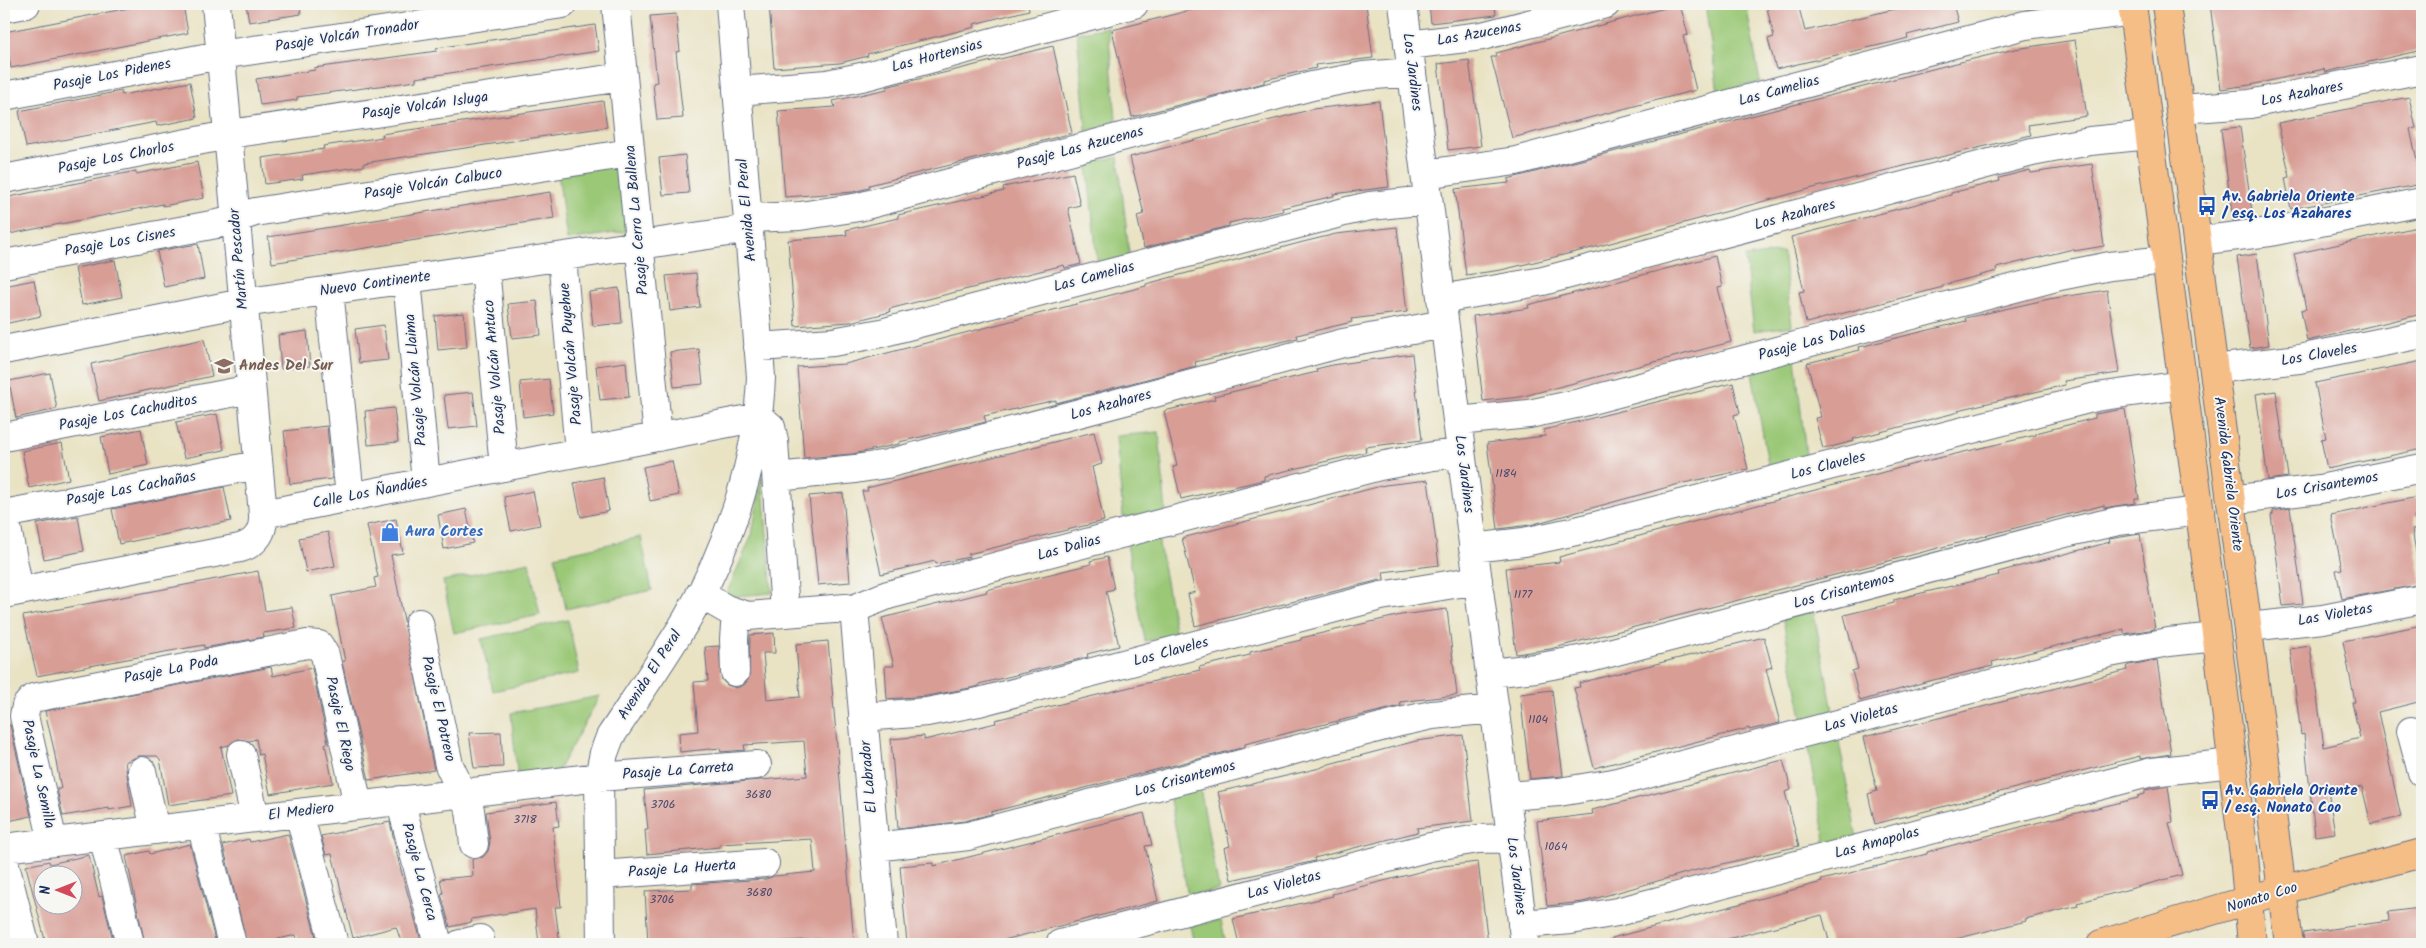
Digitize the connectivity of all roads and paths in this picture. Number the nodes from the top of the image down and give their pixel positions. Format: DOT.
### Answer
graph roads {
  1 [pos="26,4"];
  2 [pos="216,4"];
  3 [pos="563,4"];
  4 [pos="616,4"];
  5 [pos="730,4"];
  6 [pos="1134,4"];
  7 [pos="1403,4"];
  8 [pos="1606,4"];
  9 [pos="2166,4"];
  10 [pos="2133,7"];
  11 [pos="4,8"];
  12 [pos="220,55"];
  13 [pos="1410,58"];
  14 [pos="2422,69"];
  15 [pos="623,76"];
  16 [pos="737,91"];
  17 [pos="4,96"];
  18 [pos="2180,109"];
  19 [pos="2150,135"];
  20 [pos="228,136"];
  21 [pos="630,153"];
  22 [pos="4,179"];
  23 [pos="1427,187"];
  24 [pos="2422,202"];
  25 [pos="236,219"];
  26 [pos="748,224"];
  27 [pos="2197,241"];
  28 [pos="639,246"];
  29 [pos="562,257"];
  30 [pos="2166,260"];
  31 [pos="4,264"];
  32 [pos="485,268"];
  33 [pos="407,279"];
  34 [pos="329,290"];
  35 [pos="244,303"];
  36 [pos="1443,311"];
  37 [pos="2422,334"];
  38 [pos="758,348"];
  39 [pos="4,350"];
  40 [pos="2214,369"];
  41 [pos="2183,386"];
  42 [pos="251,390"];
  43 [pos="759,417"];
  44 [pos="1457,421"];
  45 [pos="4,437"];
  46 [pos="658,437"];
  47 [pos="580,452"];
  48 [pos="1451,454"];
  49 [pos="258,465"];
  50 [pos="504,467"];
  51 [pos="2422,468"];
  52 [pos="777,477"];
  53 [pos="426,482"];
  54 [pos="350,497"];
  55 [pos="2231,500"];
  56 [pos="2200,510"];
  57 [pos="4,513"];
  58 [pos="263,514"];
  59 [pos="1473,548"];
  60 [pos="1478,580"];
  61 [pos="12,593"];
  62 [pos="700,594"];
  63 [pos="2422,599"];
  64 [pos="851,610"];
  65 [pos="736,613"];
  66 [pos="785,614"];
  67 [pos="419,623"];
  68 [pos="2248,627"];
  69 [pos="2216,638"];
  70 [pos="319,645"];
  71 [pos="735,672"];
  72 [pos="1490,673"];
  73 [pos="26,706"];
  74 [pos="1494,709"];
  75 [pos="864,717"];
  76 [pos="2411,731"];
  77 [pos="240,754"];
  78 [pos="2232,763"];
  79 [pos="757,765"];
  80 [pos="142,771"];
  81 [pos="2422,772"];
  82 [pos="599,776"];
  83 [pos="462,793"];
  84 [pos="1506,796"];
  85 [pos="400,800"];
  86 [pos="358,806"];
  87 [pos="298,813"];
  88 [pos="255,818"];
  89 [pos="201,824"];
  90 [pos="155,830"];
  91 [pos="103,836"];
  92 [pos="1511,838"];
  93 [pos="53,842"];
  94 [pos="474,844"];
  95 [pos="875,847"];
  96 [pos="4,848"];
  97 [pos="2422,853"];
  98 [pos="4,861"];
  99 [pos="765,863"];
  100 [pos="600,875"];
  101 [pos="2282,890"];
  102 [pos="2248,901"];
  103 [pos="1524,934"];
  104 [pos="26,944"];
  105 [pos="130,944"];
  106 [pos="232,944"];
  107 [pos="334,944"];
  108 [pos="438,944"];
  109 [pos="601,944"];
  110 [pos="883,944"];
  111 [pos="1060,944"];
  112 [pos="2101,944"];
  113 [pos="2252,944"];
  114 [pos="2289,944"];
  1 -- 11 [label="street"];
  2 -- 12 [label="street, Martín Pescador"];
  3 -- 12 [label="street, Pasaje Volcán Tronador"];
  4 -- 15 [label="street, Pasaje Cerro La Ballena"];
  5 -- 16 [label="street, Avenida El Peral"];
  6 -- 16 [label="street, Las Hortensias"];
  7 -- 13 [label="street, Los Jardines"];
  8 -- 13 [label="street, Las Azucenas"];
  9 -- 18 [label="main road, Avenida Gabriela Oriente"];
  10 -- 19 [label="main road"];
  10 -- 23 [label="street, Las Camelias"];
  12 -- 17 [label="street, Pasaje Los Pidenes"];
  12 -- 20 [label="street, Martín Pescador"];
  13 -- 23 [label="street, Los Jardines"];
  13 -- 26 [label="street, Pasaje Las Azucenas"];
  14 -- 18 [label="street, Los Azahares"];
  15 -- 20 [label="street, Pasaje Volcán Isluga"];
  15 -- 21 [label="street, Pasaje Cerro La Ballena"];
  16 -- 26 [label="street, Avenida El Peral"];
  18 -- 27 [label="main road, Avenida Gabriela Oriente"];
  19 -- 30 [label="main road"];
  19 -- 36 [label="street, Los Azahares"];
  20 -- 22 [label="street, Pasaje Los Chorlos"];
  20 -- 25 [label="street, Martín Pescador"];
  21 -- 25 [label="street, Pasaje Volcán Calbuco"];
  21 -- 28 [label="street, Pasaje Cerro La Ballena"];
  23 -- 36 [label="street, Los Jardines"];
  23 -- 38 [label="street, Las Camelias"];
  24 -- 27 [label="street"];
  25 -- 31 [label="street, Pasaje Los Cisnes"];
  25 -- 35 [label="street, Martín Pescador"];
  26 -- 28 [label="street, Nuevo Continente"];
  26 -- 38 [label="street, Avenida El Peral"];
  27 -- 40 [label="main road, Avenida Gabriela Oriente"];
  28 -- 29 [label="street, Nuevo Continente"];
  28 -- 46 [label="street, Pasaje Cerro La Ballena"];
  29 -- 32 [label="street, Nuevo Continente"];
  29 -- 47 [label="street, Pasaje Volcán Puyehue"];
  30 -- 41 [label="main road"];
  30 -- 44 [label="street, Pasaje Las Dalias"];
  32 -- 33 [label="street, Nuevo Continente"];
  32 -- 50 [label="street, Pasaje Volcán Antuco"];
  33 -- 34 [label="street, Nuevo Continente"];
  33 -- 53 [label="street, Pasaje Volcán Llaima"];
  34 -- 35 [label="street, Nuevo Continente"];
  34 -- 54 [label="street"];
  35 -- 39 [label="street, Nuevo Continente"];
  35 -- 42 [label="street, Martín Pescador"];
  36 -- 44 [label="street, Los Jardines"];
  36 -- 52 [label="street, Los Azahares"];
  37 -- 40 [label="street, Los Claveles"];
  38 -- 43 [label="street, Avenida El Peral"];
  40 -- 55 [label="main road, Avenida Gabriela Oriente"];
  41 -- 56 [label="main road"];
  41 -- 59 [label="street, Los Claveles"];
  42 -- 45 [label="street, Pasaje Los Cachuditos"];
  42 -- 49 [label="street, Martín Pescador"];
  43 -- 46 [label="street, Calle Los Ñandúes"];
  43 -- 52 [label="street"];
  43 -- 62 [label="street, Avenida El Peral"];
  44 -- 48 [label="street, Los Jardines"];
  46 -- 47 [label="street, Calle Los Ñandúes"];
  47 -- 50 [label="street, Calle Los Ñandúes"];
  48 -- 59 [label="street, Los Jardines"];
  48 -- 64 [label="street, Las Dalias"];
  49 -- 57 [label="street, Pasaje Las Cachañas"];
  49 -- 58 [label="street, Martín Pescador"];
  50 -- 53 [label="street, Calle Los Ñandúes"];
  51 -- 55 [label="street, Los Crisantemos"];
  52 -- 66 [label="street"];
  53 -- 54 [label="street, Calle Los Ñandúes"];
  54 -- 58 [label="street, Calle Los Ñandúes"];
  55 -- 68 [label="main road, Avenida Gabriela Oriente"];
  56 -- 69 [label="main road"];
  56 -- 72 [label="street, Los Crisantemos"];
  57 -- 61 [label="street"];
  58 -- 61 [label="street"];
  59 -- 60 [label="street, Los Jardines"];
  60 -- 72 [label="street, Los Jardines"];
  60 -- 75 [label="street, Los Claveles"];
  62 -- 65 [label="street, Las Dalias"];
  62 -- 82 [label="street, Avenida El Peral"];
  63 -- 68 [label="street, Las Violetas"];
  64 -- 66 [label="street, Las Dalias"];
  64 -- 75 [label="street, El Labrador"];
  65 -- 66 [label="street, Las Dalias"];
  65 -- 71 [label="street"];
  67 -- 83 [label="street, Pasaje El Potrero"];
  68 -- 101 [label="main road, Avenida Gabriela Oriente"];
  69 -- 78 [label="main road"];
  69 -- 84 [label="street, Las Violetas"];
  70 -- 73 [label="street, Pasaje La Poda"];
  70 -- 86 [label="street, Pasaje El Riego"];
  72 -- 74 [label="street, Los Jardines"];
  73 -- 93 [label="street, Pasaje La Semilla"];
  74 -- 84 [label="street, Los Jardines"];
  74 -- 95 [label="street, Los Crisantemos"];
  75 -- 95 [label="street, El Labrador"];
  76 -- 81 [label="street"];
  77 -- 88 [label="street"];
  78 -- 102 [label="main road"];
  78 -- 103 [label="street, Las Amapolas"];
  79 -- 82 [label="street, Pasaje La Carreta"];
  80 -- 90 [label="street"];
  82 -- 83 [label="street, El Mediero"];
  82 -- 100 [label="street, Avenida El Peral"];
  83 -- 85 [label="street, El Mediero"];
  83 -- 94 [label="street, Pasaje El Potrero"];
  84 -- 92 [label="street, Los Jardines"];
  85 -- 86 [label="street, El Mediero"];
  85 -- 108 [label="street, Pasaje La Cerca"];
  86 -- 87 [label="street, El Mediero"];
  87 -- 88 [label="street, El Mediero"];
  87 -- 107 [label="street"];
  88 -- 89 [label="street, El Mediero"];
  89 -- 90 [label="street, El Mediero"];
  89 -- 106 [label="street"];
  90 -- 91 [label="street, El Mediero"];
  91 -- 93 [label="street, El Mediero"];
  91 -- 105 [label="street"];
  92 -- 103 [label="street, Los Jardines"];
  92 -- 111 [label="street, Las Violetas"];
  93 -- 96 [label="street, El Mediero"];
  95 -- 110 [label="street, El Labrador"];
  97 -- 101 [label="main road, Nonato Coo"];
  98 -- 104 [label="street"];
  99 -- 100 [label="street, Pasaje La Huerta"];
  100 -- 109 [label="street, Avenida El Peral"];
  101 -- 102 [label="main road, Nonato Coo"];
  101 -- 114 [label="main road, Avenida Gabriela Oriente"];
  102 -- 112 [label="main road, Nonato Coo"];
  102 -- 113 [label="main road"];
}
